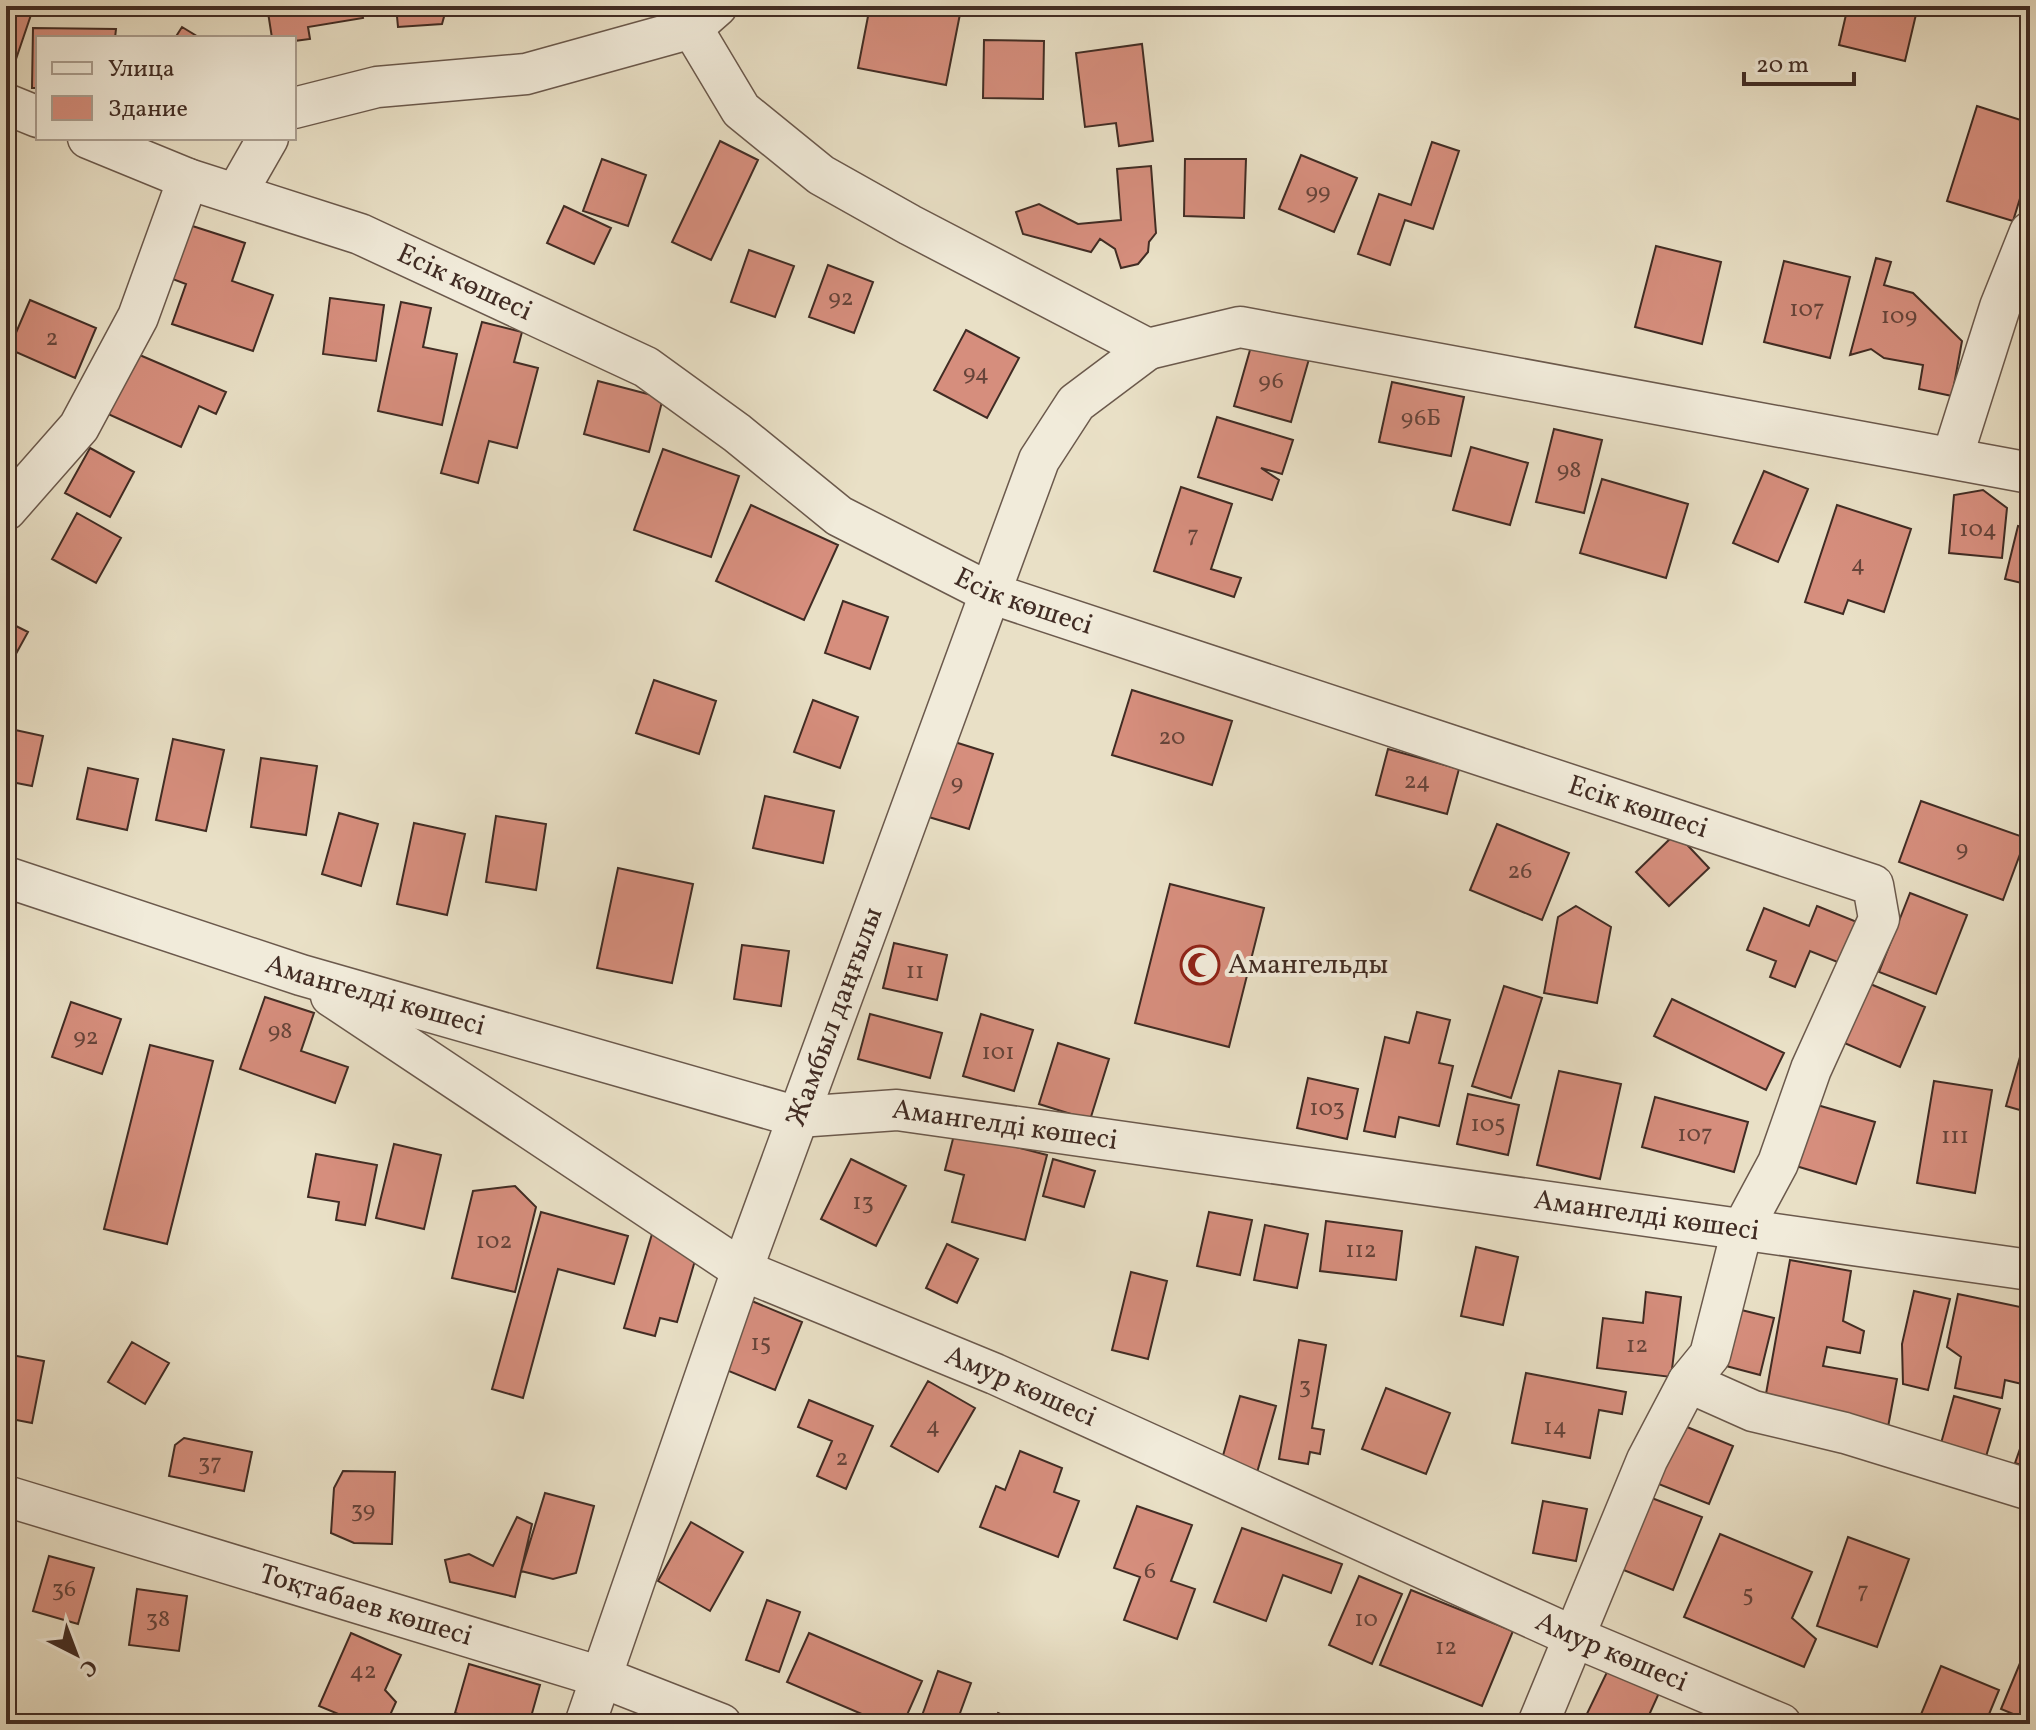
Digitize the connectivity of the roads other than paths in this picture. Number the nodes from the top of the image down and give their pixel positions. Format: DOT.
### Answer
graph roads {
  1 [pos="705,17"];
  2 [pos="6,104"];
  3 [pos="296,107"];
  4 [pos="36,116"];
  5 [pos="93,140"];
  6 [pos="267,140"];
  7 [pos="188,179"];
  8 [pos="236,194"];
  9 [pos="2030,232"];
  10 [pos="1148,349"];
  11 [pos="1952,458"];
  12 [pos="2030,473"];
  13 [pos="6,510"];
  14 [pos="990,593"];
  15 [pos="6,877"];
  16 [pos="301,975"];
  17 [pos="798,1117"];
  18 [pos="1742,1230"];
  19 [pos="742,1270"];
  20 [pos="2030,1270"];
  21 [pos="1688,1382"];
  22 [pos="2030,1490"];
  23 [pos="6,1496"];
  24 [pos="1572,1636"];
  25 [pos="601,1677"];
  26 [pos="585,1724"];
  27 [pos="721,1724"];
  28 [pos="1538,1724"];
  29 [pos="1781,1724"];
  1 -- 3 [label="street"];
  1 -- 10 [label="street"];
  2 -- 4 [label="street"];
  5 -- 7 [label="street, Есік көшесі"];
  6 -- 8 [label="street"];
  7 -- 8 [label="street, Есік көшесі"];
  7 -- 13 [label="street"];
  8 -- 14 [label="street, Есік көшесі"];
  9 -- 11 [label="street"];
  10 -- 11 [label="street"];
  10 -- 14 [label="street, Жамбыл даңғылы"];
  11 -- 12 [label="street"];
  14 -- 17 [label="street, Жамбыл даңғылы"];
  14 -- 18 [label="street, Есік көшесі"];
  15 -- 16 [label="street, Амангелді көшесі"];
  16 -- 17 [label="street, Амангелді көшесі"];
  16 -- 19 [label="street, Амур көшесі"];
  17 -- 18 [label="street, Амангелді көшесі"];
  17 -- 19 [label="street, Жамбыл даңғылы"];
  18 -- 20 [label="street, Амангелді көшесі"];
  18 -- 21 [label="street"];
  19 -- 24 [label="street, Амур көшесі"];
  19 -- 25 [label="street, Жамбыл даңғылы"];
  21 -- 22 [label="street"];
  21 -- 24 [label="street"];
  23 -- 25 [label="street, Тоқтабаев көшесі"];
  24 -- 28 [label="street"];
  24 -- 29 [label="street, Амур көшесі"];
  25 -- 26 [label="street, Жамбыл даңғылы"];
  25 -- 27 [label="street, Тоқтабаев көшесі"];
}
